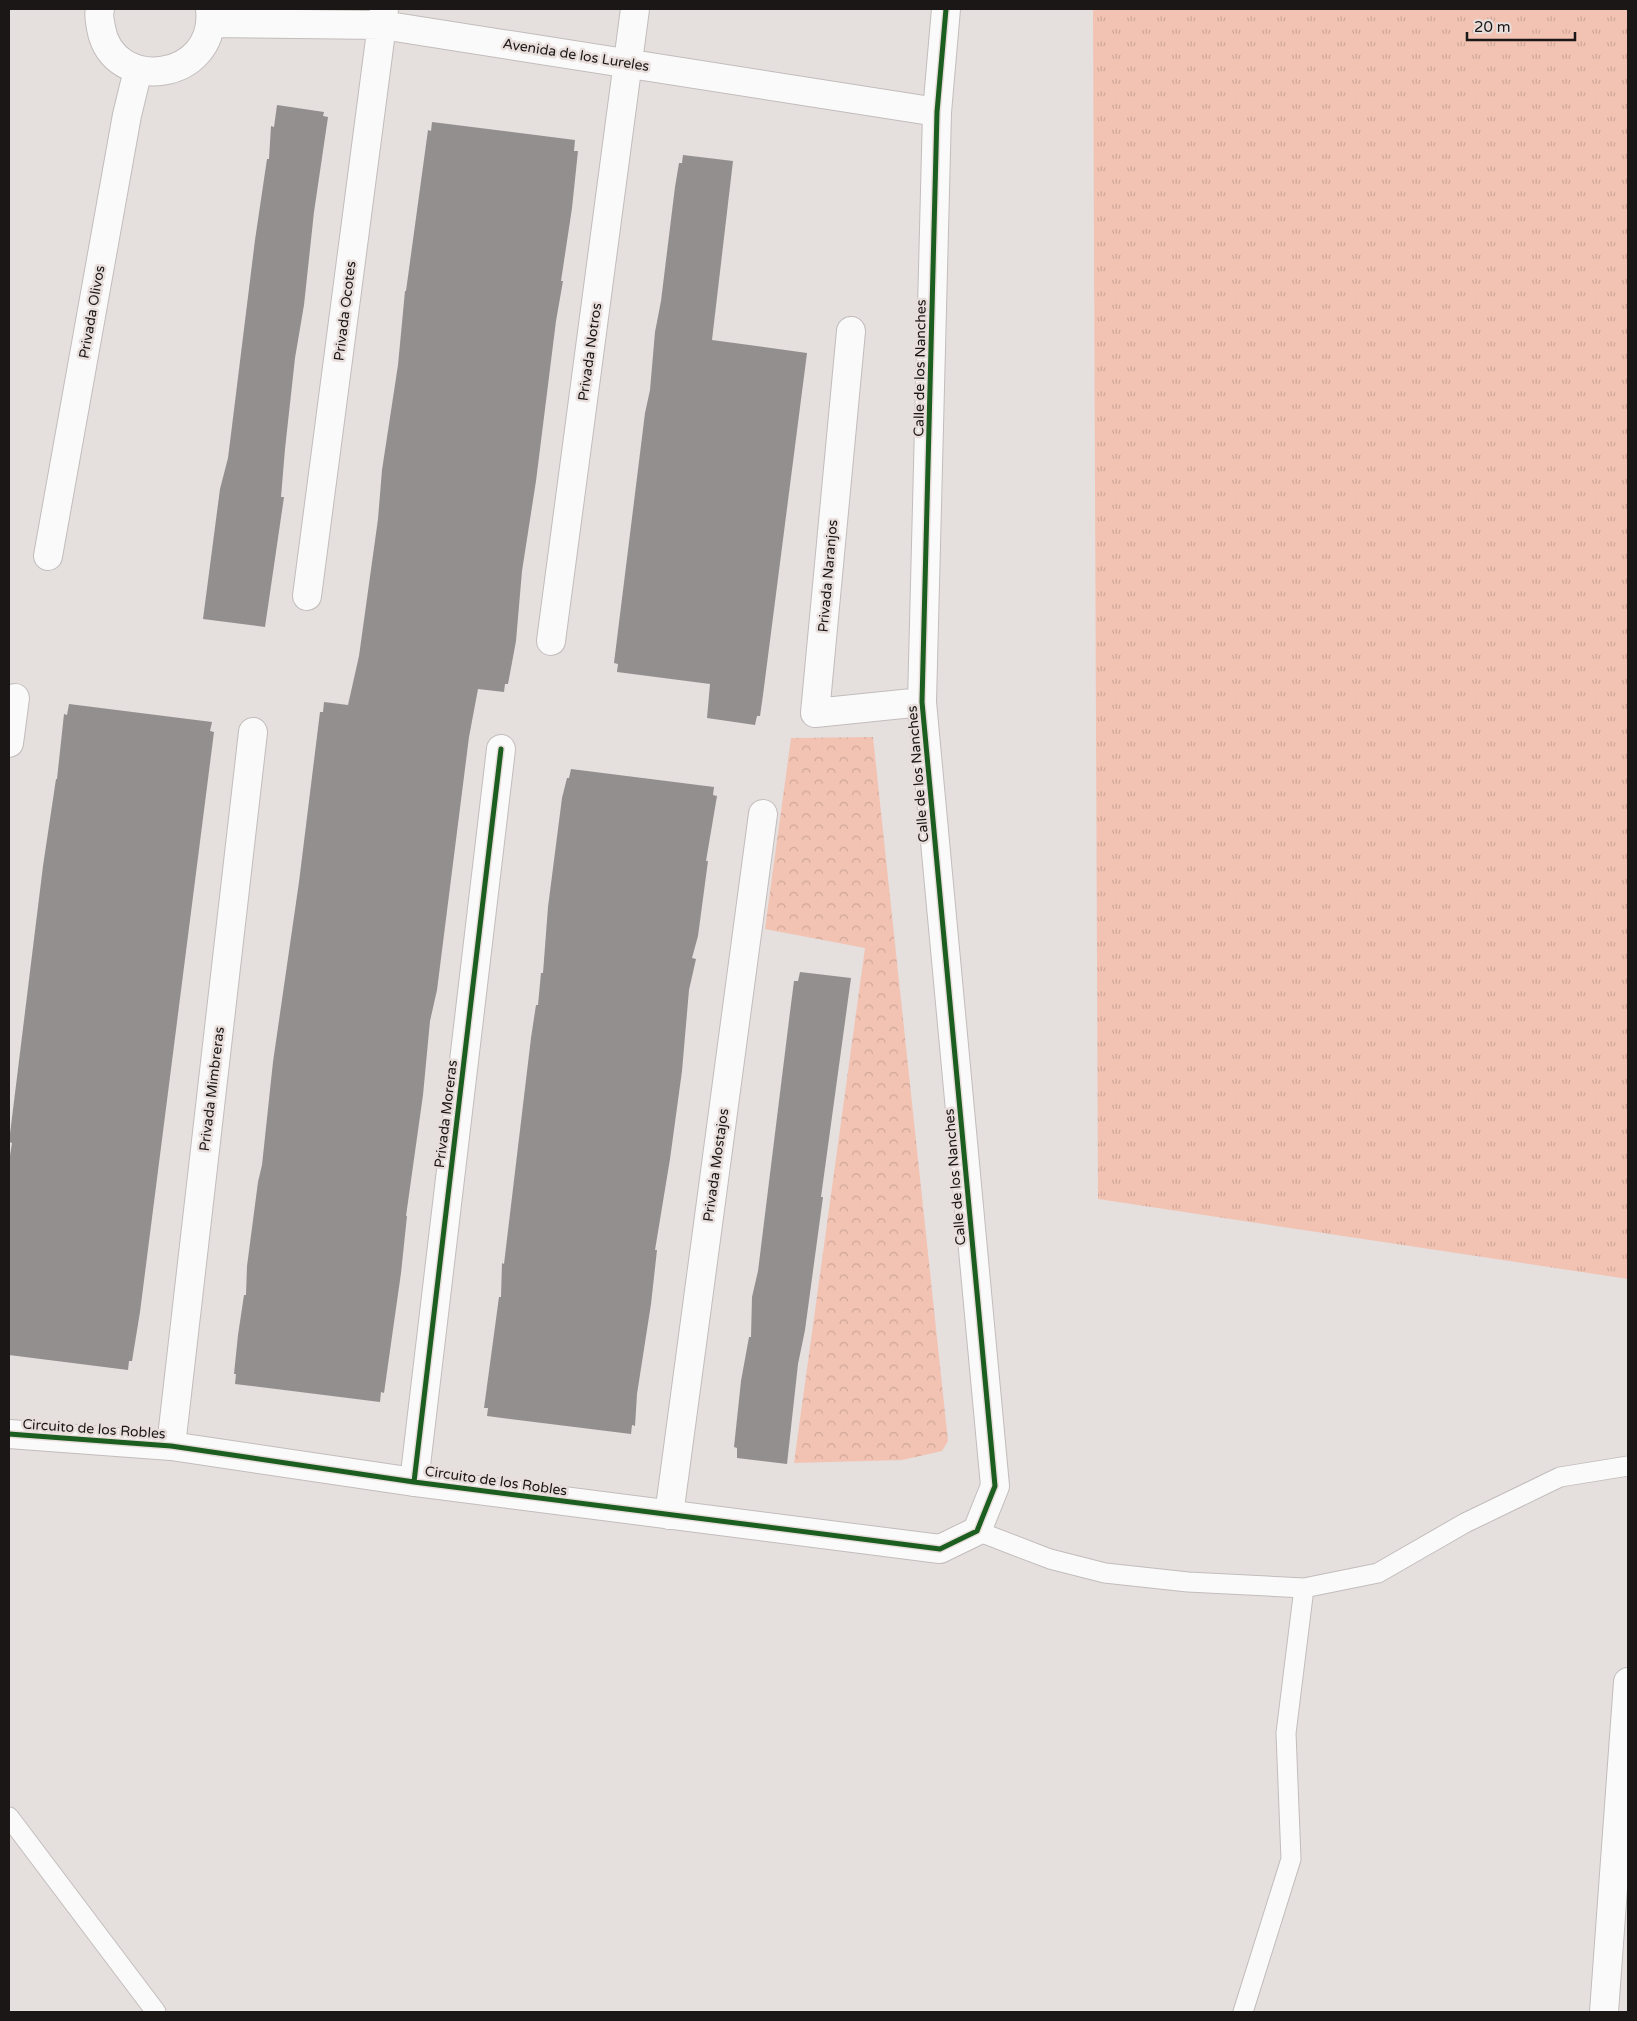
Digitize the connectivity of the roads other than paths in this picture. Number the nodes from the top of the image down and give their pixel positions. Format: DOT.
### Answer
graph roads {
  1 [pos="100,9"];
  2 [pos="635,9"];
  3 [pos="946,9"];
  4 [pos="211,16"];
  5 [pos="383,17"];
  6 [pos="629,63"];
  7 [pos="138,70"];
  8 [pos="938,112"];
  9 [pos="851,331"];
  10 [pos="48,556"];
  11 [pos="307,596"];
  12 [pos="551,641"];
  13 [pos="15,698"];
  14 [pos="922,702"];
  15 [pos="252,732"];
  16 [pos="9,743"];
  17 [pos="501,749"];
  18 [pos="763,814"];
  19 [pos="9,1434"];
  20 [pos="171,1446"];
  21 [pos="1628,1466"];
  22 [pos="414,1482"];
  23 [pos="669,1515"];
  24 [pos="977,1531"];
  25 [pos="1304,1588"];
  26 [pos="1628,1682"];
  27 [pos="9,1817"];
  28 [pos="156,2012"];
  29 [pos="1243,2012"];
  30 [pos="1604,2012"];
  1 -- 7 [label="street"];
  2 -- 6 [label="street, Privada Notros"];
  3 -- 8 [label="street, Calle de los Nanches"];
  4 -- 5 [label="street, Avenida de los Lureles"];
  4 -- 7 [label="street"];
  5 -- 6 [label="street, Avenida de los Lureles"];
  5 -- 11 [label="street, Privada Ocotes"];
  6 -- 8 [label="street, Avenida de los Lureles"];
  6 -- 12 [label="street, Privada Notros"];
  7 -- 10 [label="street, Privada Olivos"];
  8 -- 14 [label="street, Calle de los Nanches"];
  9 -- 14 [label="street, Privada Naranjos"];
  13 -- 16 [label="street"];
  14 -- 24 [label="street, Calle de los Nanches"];
  15 -- 20 [label="street, Privada Mimbreras"];
  17 -- 22 [label="street, Privada Moreras"];
  18 -- 23 [label="street, Privada Mostajos"];
  19 -- 20 [label="street, Circuito de los Robles"];
  20 -- 22 [label="street, Circuito de los Robles"];
  21 -- 25 [label="lane"];
  22 -- 23 [label="street, Circuito de los Robles"];
  23 -- 24 [label="street, Circuito de los Robles"];
  24 -- 25 [label="lane"];
  25 -- 29 [label="lane"];
  26 -- 30 [label="street"];
  27 -- 28 [label="lane"];
}
